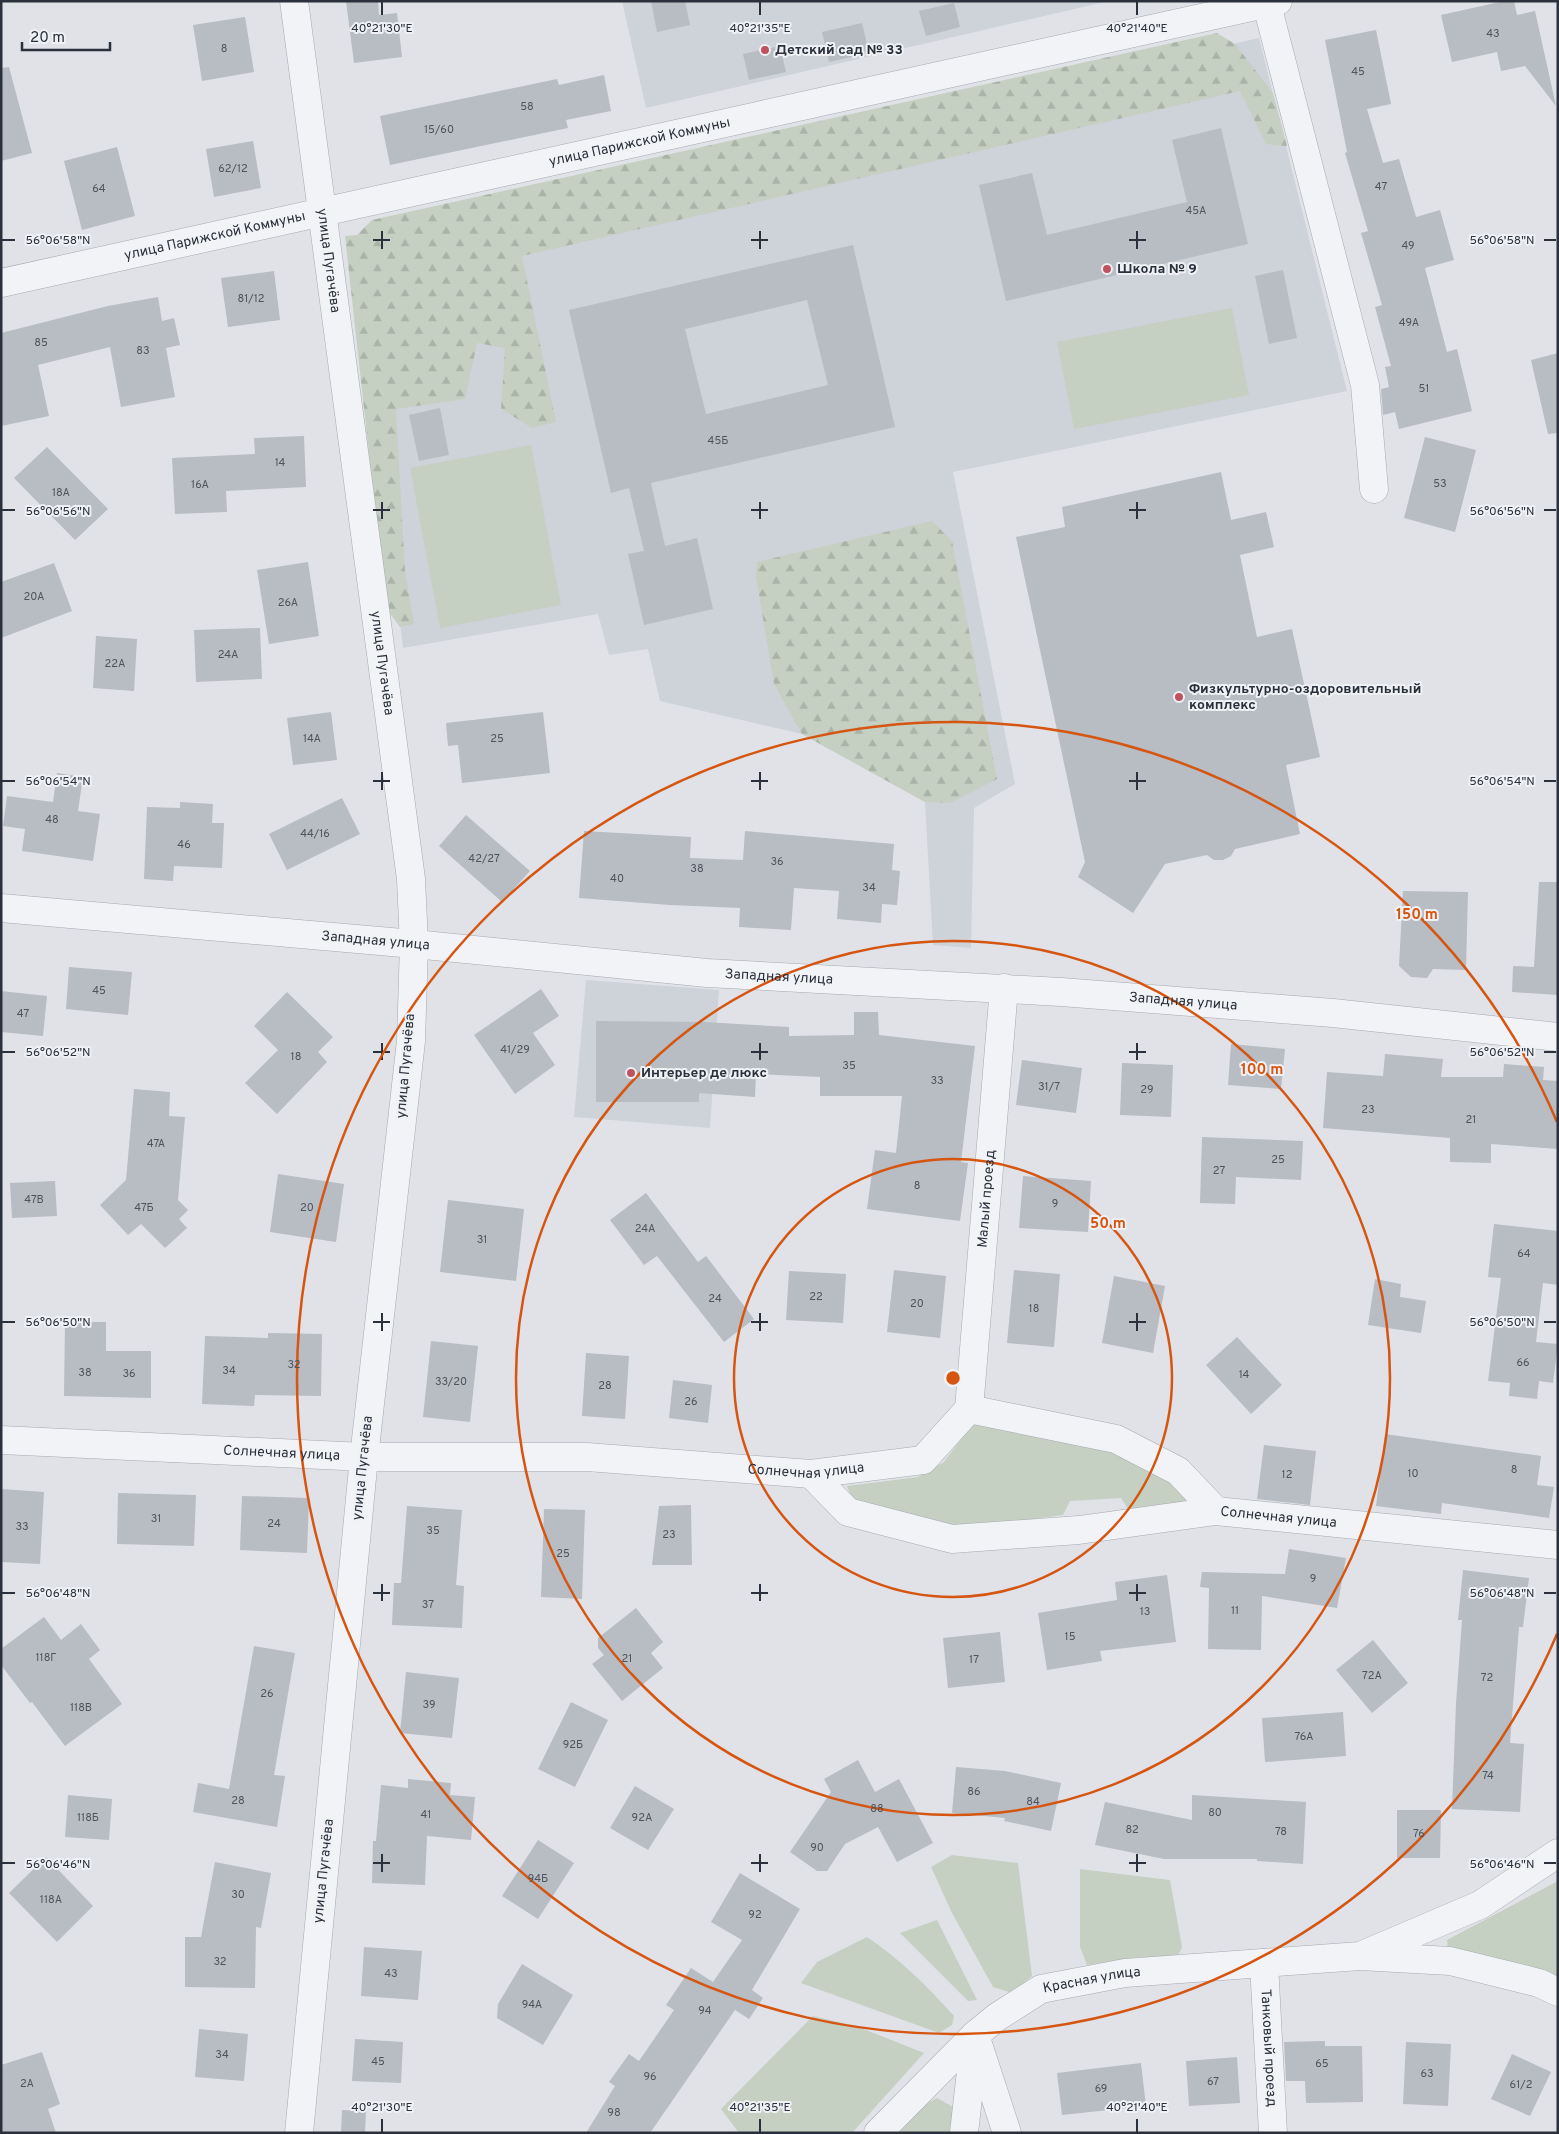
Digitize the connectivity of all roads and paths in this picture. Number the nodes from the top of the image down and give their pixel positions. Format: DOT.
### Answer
graph roads {
  1 [pos="294,1"];
  2 [pos="1270,2"];
  3 [pos="322,213"];
  4 [pos="1,283"];
  5 [pos="1374,489"];
  6 [pos="1,908"];
  7 [pos="414,944"];
  8 [pos="1004,988"];
  9 [pos="1558,1037"];
  10 [pos="969,1409"];
  11 [pos="1,1440"];
  12 [pos="364,1457"];
  13 [pos="811,1474"];
  14 [pos="1216,1512"];
  15 [pos="1558,1545"];
  16 [pos="1558,1853"];
  17 [pos="1360,1956"];
  18 [pos="1264,1963"];
  19 [pos="1558,1992"];
  20 [pos="975,2034"];
  21 [pos="299,2133"];
  22 [pos="878,2133"];
  23 [pos="964,2133"];
  24 [pos="1007,2133"];
  25 [pos="1273,2133"];
  1 -- 3 [label="street, улица Пугачёва"];
  2 -- 3 [label="street, улица Парижской Коммуны"];
  2 -- 5 [label="street"];
  3 -- 4 [label="street, улица Парижской Коммуны"];
  3 -- 7 [label="street, улица Пугачёва"];
  6 -- 7 [label="street, Западная улица"];
  7 -- 8 [label="street, Западная улица"];
  7 -- 12 [label="street, улица Пугачёва"];
  8 -- 9 [label="street, Западная улица"];
  8 -- 10 [label="street, Малый проезд"];
  10 -- 13 [label="street, Солнечная улица"];
  10 -- 14 [label="street, Солнечная улица"];
  11 -- 12 [label="street, Солнечная улица"];
  12 -- 13 [label="street, Солнечная улица"];
  12 -- 21 [label="street, улица Пугачёва"];
  13 -- 14 [label="street"];
  14 -- 15 [label="street, Солнечная улица"];
  16 -- 17 [label="street, Красная улица"];
  17 -- 18 [label="street, Красная улица"];
  17 -- 19 [label="street, Красная улица"];
  18 -- 20 [label="street, Красная улица"];
  18 -- 25 [label="street, Танковый проезд"];
  20 -- 22 [label="street, Красная улица"];
  20 -- 23 [label="street"];
  20 -- 24 [label="street"];
}
